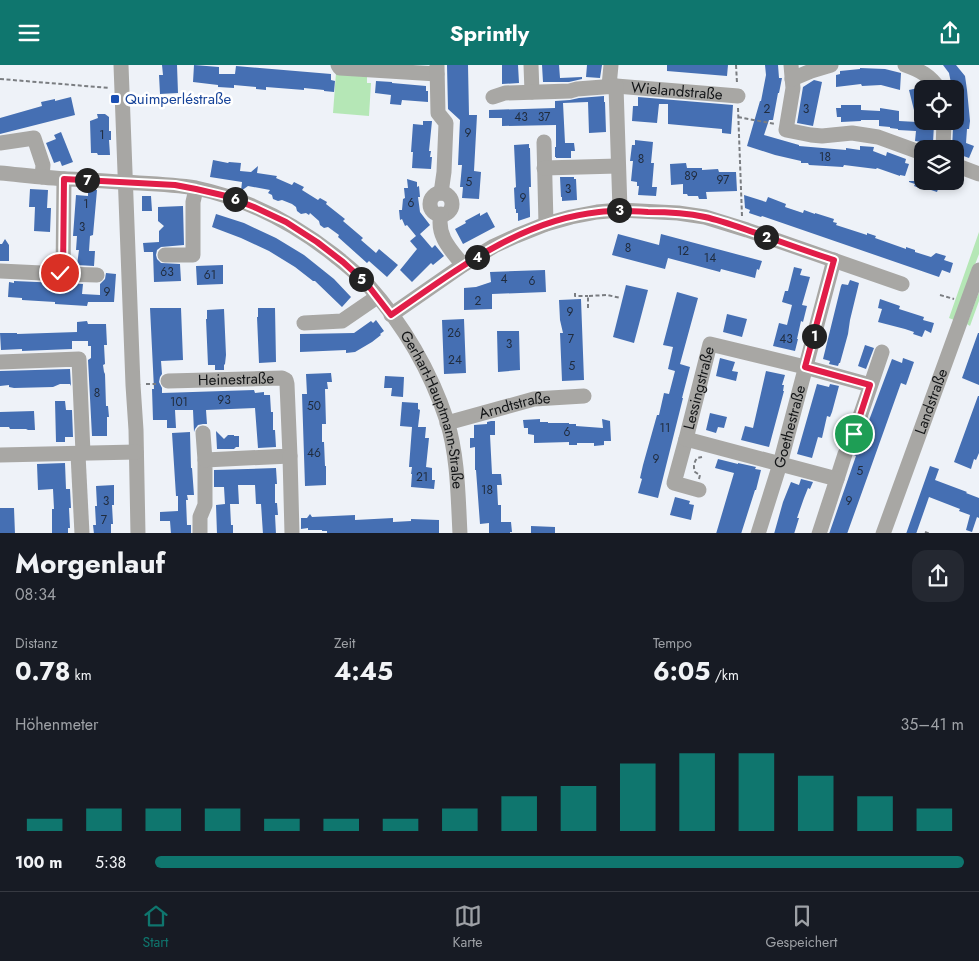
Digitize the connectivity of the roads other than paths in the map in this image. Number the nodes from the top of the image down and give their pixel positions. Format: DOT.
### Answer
graph roads {
  1 [pos="121,65"];
  2 [pos="338,65"];
  3 [pos="531,65"];
  4 [pos="611,65"];
  5 [pos="831,65"];
  6 [pos="905,65"];
  7 [pos="437,70"];
  8 [pos="792,72"];
  9 [pos="932,80"];
  10 [pos="612,86"];
  11 [pos="532,92"];
  12 [pos="738,96"];
  13 [pos="492,97"];
  14 [pos="544,142"];
  15 [pos="0,143"];
  16 [pos="914,150"];
  17 [pos="618,166"];
  18 [pos="544,168"];
  19 [pos="964,168"];
  20 [pos="0,173"];
  21 [pos="979,174"];
  22 [pos="42,177"];
  23 [pos="64,179"];
  24 [pos="125,181"];
  25 [pos="196,189"];
  26 [pos="620,210"];
  27 [pos="546,224"];
  28 [pos="164,255"];
  29 [pos="834,260"];
  30 [pos="463,265"];
  31 [pos="979,270"];
  32 [pos="0,271"];
  33 [pos="63,274"];
  34 [pos="97,275"];
  35 [pos="902,283"];
  36 [pos="377,297"];
  37 [pos="391,315"];
  38 [pos="304,323"];
  39 [pos="882,352"];
  40 [pos="0,362"];
  41 [pos="805,367"];
  42 [pos="163,382"];
  43 [pos="870,385"];
  44 [pos="584,396"];
  45 [pos="447,423"];
  46 [pos="203,433"];
  47 [pos="854,434"];
  48 [pos="686,439"];
  49 [pos="80,453"];
  50 [pos="136,453"];
  51 [pos="845,454"];
  52 [pos="0,455"];
  53 [pos="290,457"];
  54 [pos="205,460"];
  55 [pos="780,464"];
  56 [pos="836,479"];
  57 [pos="698,490"];
  58 [pos="82,533"];
  59 [pos="138,533"];
  60 [pos="200,533"];
  61 [pos="292,533"];
  62 [pos="460,533"];
  63 [pos="758,533"];
  64 [pos="819,533"];
  65 [pos="883,533"];
  1 -- 24 [label="street"];
  2 -- 7 [label="street"];
  3 -- 11 [label="street"];
  4 -- 10 [label="street, Wielandstraße"];
  5 -- 8 [label="street"];
  6 -- 9 [label="street"];
  7 -- 30 [label="street"];
  8 -- 16 [label="street"];
  10 -- 11 [label="street, Wielandstraße"];
  10 -- 12 [label="street, Wielandstraße"];
  10 -- 17 [label="street, Wielandstraße"];
  11 -- 13 [label="street, Wielandstraße"];
  14 -- 18 [label="street"];
  15 -- 22 [label="street"];
  17 -- 18 [label="street"];
  17 -- 26 [label="street, Wielandstraße"];
  18 -- 27 [label="street"];
  19 -- 21 [label="street"];
  20 -- 22 [label="street, Gerhart-Hauptmann-Straße"];
  22 -- 23 [label="street, Gerhart-Hauptmann-Straße"];
  23 -- 24 [label="street, Gerhart-Hauptmann-Straße"];
  23 -- 33 [label="street"];
  24 -- 25 [label="street, Gerhart-Hauptmann-Straße"];
  24 -- 50 [label="street"];
  25 -- 28 [label="street"];
  25 -- 36 [label="street, Gerhart-Hauptmann-Straße"];
  26 -- 27 [label="street"];
  26 -- 29 [label="street"];
  27 -- 30 [label="street"];
  29 -- 35 [label="street"];
  29 -- 41 [label="street, Goethestraße"];
  30 -- 37 [label="street"];
  31 -- 65 [label="street, Landstraße"];
  32 -- 33 [label="street"];
  33 -- 34 [label="street"];
  36 -- 37 [label="street, Gerhart-Hauptmann-Straße"];
  36 -- 38 [label="street"];
  37 -- 45 [label="street, Gerhart-Hauptmann-Straße"];
  39 -- 43 [label="street"];
  40 -- 49 [label="street"];
  41 -- 43 [label="street"];
  41 -- 48 [label="street, Lessingstraße"];
  41 -- 55 [label="street, Goethestraße"];
  42 -- 53 [label="street, Heinestraße"];
  43 -- 47 [label="street"];
  44 -- 45 [label="street, Arndtstraße"];
  45 -- 62 [label="street, Gerhart-Hauptmann-Straße"];
  46 -- 54 [label="street"];
  48 -- 55 [label="street, Lessingstraße"];
  48 -- 57 [label="street, Lessingstraße"];
  49 -- 50 [label="street"];
  49 -- 52 [label="street"];
  49 -- 58 [label="street"];
  50 -- 59 [label="street"];
  51 -- 56 [label="street"];
  53 -- 54 [label="street"];
  53 -- 61 [label="street, Heinestraße"];
  54 -- 60 [label="street"];
  55 -- 56 [label="street, Lessingstraße"];
  55 -- 63 [label="street, Goethestraße"];
  56 -- 64 [label="street"];
}
